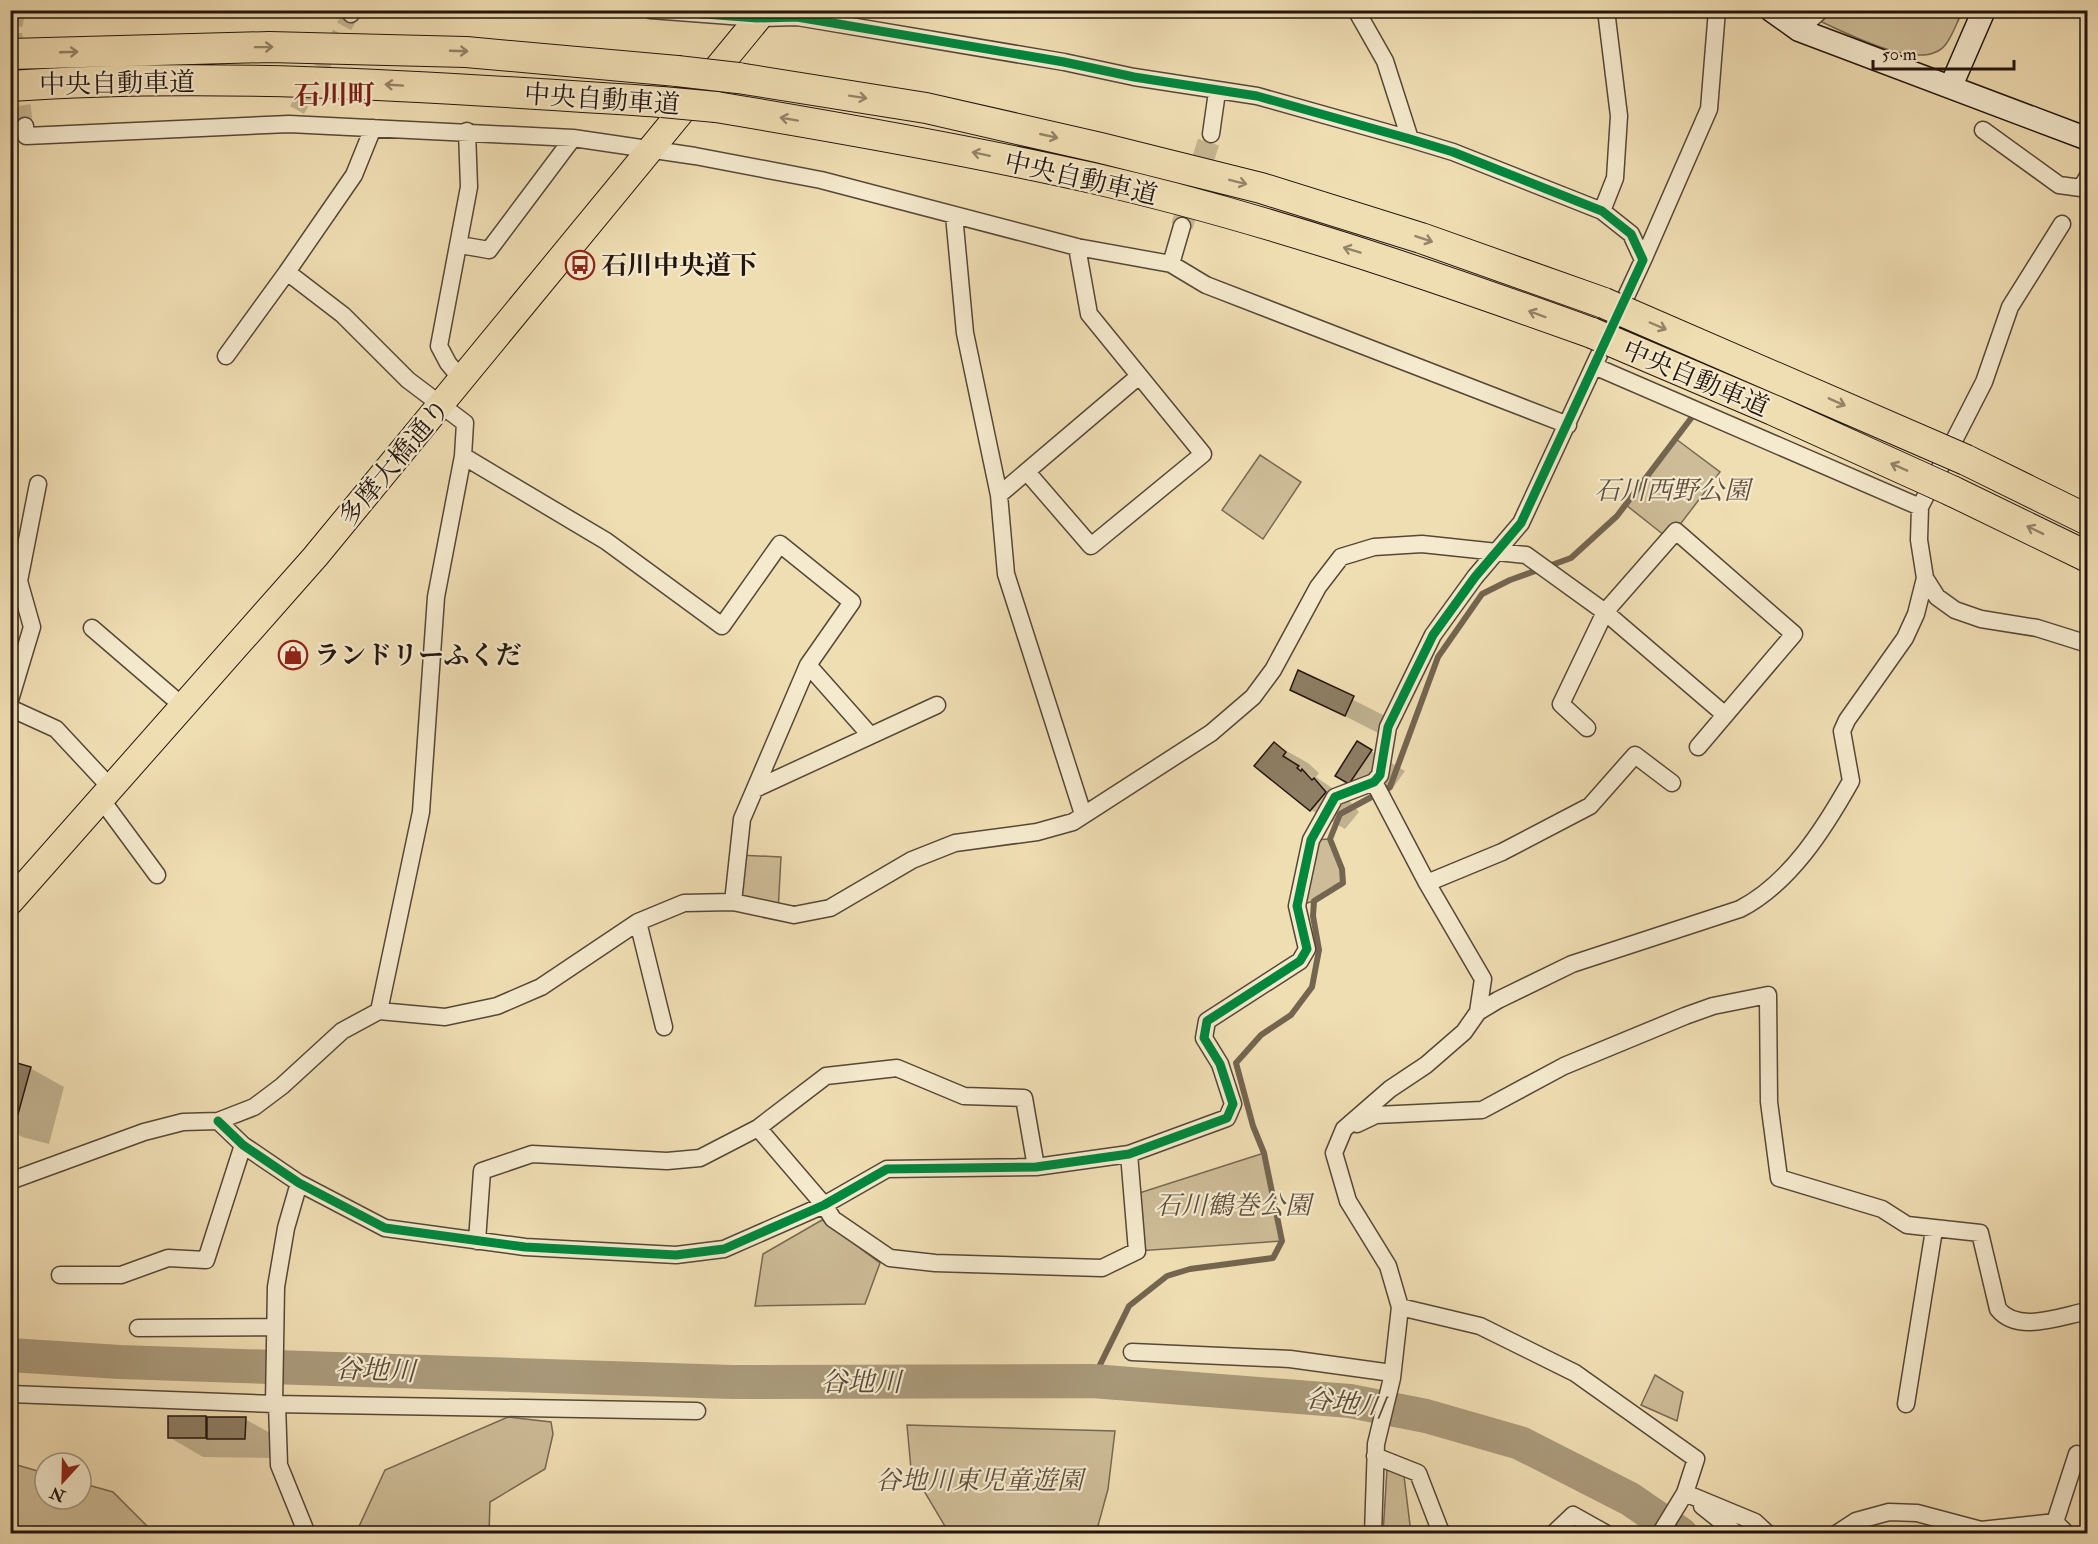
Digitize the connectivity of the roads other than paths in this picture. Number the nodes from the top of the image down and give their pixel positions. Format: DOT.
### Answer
graph roads {
  1 [pos="651,10"];
  2 [pos="1356,10"];
  3 [pos="1606,10"];
  4 [pos="1717,10"];
  5 [pos="1771,10"];
  6 [pos="1821,10"];
  7 [pos="1984,10"];
  8 [pos="761,14"];
  9 [pos="1799,30"];
  10 [pos="10,54"];
  11 [pos="10,86"];
  12 [pos="1951,86"];
  13 [pos="1217,92"];
  14 [pos="25,126"];
  15 [pos="373,128"];
  16 [pos="1983,130"];
  17 [pos="467,131"];
  18 [pos="1211,134"];
  19 [pos="573,138"];
  20 [pos="1410,139"];
  21 [pos="2088,139"];
  22 [pos="650,149"];
  23 [pos="2088,176"];
  24 [pos="1602,211"];
  25 [pos="954,215"];
  26 [pos="2062,224"];
  27 [pos="1182,226"];
  28 [pos="460,245"];
  29 [pos="1077,247"];
  30 [pos="1643,260"];
  31 [pos="1171,264"];
  32 [pos="287,272"];
  33 [pos="226,356"];
  34 [pos="1594,366"];
  35 [pos="1138,376"];
  36 [pos="462,380"];
  37 [pos="442,405"];
  38 [pos="1568,425"];
  39 [pos="464,456"];
  40 [pos="1027,472"];
  41 [pos="38,484"];
  42 [pos="999,495"];
  43 [pos="2044,498"];
  44 [pos="1920,507"];
  45 [pos="2088,515"];
  46 [pos="2088,520"];
  47 [pos="1498,550"];
  48 [pos="2088,557"];
  49 [pos="1925,578"];
  50 [pos="1605,612"];
  51 [pos="92,628"];
  52 [pos="2088,644"];
  53 [pos="808,664"];
  54 [pos="10,700"];
  55 [pos="937,705"];
  56 [pos="10,708"];
  57 [pos="185,708"];
  58 [pos="1724,714"];
  59 [pos="1587,728"];
  60 [pos="870,735"];
  61 [pos="1698,747"];
  62 [pos="1672,783"];
  63 [pos="1375,784"];
  64 [pos="755,789"];
  65 [pos="106,794"];
  66 [pos="1083,814"];
  67 [pos="157,875"];
  68 [pos="1427,883"];
  69 [pos="10,902"];
  70 [pos="733,902"];
  71 [pos="638,922"];
  72 [pos="379,1011"];
  73 [pos="1478,1012"];
  74 [pos="664,1027"];
  75 [pos="218,1121"];
  76 [pos="758,1128"];
  77 [pos="1344,1130"];
  78 [pos="243,1145"];
  79 [pos="1129,1154"];
  80 [pos="1036,1167"];
  81 [pos="10,1181"];
  82 [pos="299,1184"];
  83 [pos="824,1205"];
  84 [pos="1934,1230"];
  85 [pos="477,1241"];
  86 [pos="60,1275"];
  87 [pos="1400,1306"];
  88 [pos="2088,1311"];
  89 [pos="138,1328"];
  90 [pos="276,1330"];
  91 [pos="1132,1352"];
  92 [pos="1392,1376"];
  93 [pos="10,1394"];
  94 [pos="275,1401"];
  95 [pos="1906,1404"];
  96 [pos="697,1411"];
  97 [pos="2077,1454"];
  98 [pos="1375,1456"];
  99 [pos="1683,1497"];
  100 [pos="2055,1522"];
  101 [pos="308,1533"];
  102 [pos="1372,1533"];
  103 [pos="1445,1533"];
  104 [pos="1553,1533"];
  105 [pos="1607,1533"];
  106 [pos="1660,1533"];
  107 [pos="1737,1533"];
  108 [pos="1768,1533"];
  109 [pos="1836,1533"];
  110 [pos="2067,1533"];
  1 -- 8 [label="street"];
  2 -- 20 [label="street"];
  3 -- 24 [label="street"];
  4 -- 30 [label="street"];
  5 -- 9 [label="street"];
  6 -- 9 [label="street"];
  7 -- 12 [label="street"];
  8 -- 13 [label="street"];
  8 -- 22 [label="main road, 多摩大橋通り"];
  9 -- 12 [label="street"];
  10 -- 43 [label="highway, 中央自動車道, one-way, bridge"];
  48 -- 11 [label="highway, 中央自動車道, one-way, bridge"];
  12 -- 21 [label="street"];
  13 -- 18 [label="street"];
  13 -- 20 [label="street"];
  14 -- 15 [label="street"];
  15 -- 17 [label="street"];
  15 -- 32 [label="street"];
  16 -- 23 [label="street"];
  17 -- 19 [label="street"];
  17 -- 28 [label="street"];
  19 -- 22 [label="street"];
  19 -- 28 [label="street"];
  20 -- 24 [label="street"];
  22 -- 25 [label="street"];
  22 -- 36 [label="main road, 多摩大橋通り"];
  24 -- 30 [label="street"];
  25 -- 29 [label="street"];
  25 -- 42 [label="street"];
  26 -- 44 [label="street"];
  27 -- 31 [label="street"];
  28 -- 36 [label="street"];
  29 -- 31 [label="street"];
  29 -- 35 [label="street"];
  30 -- 34 [label="street"];
  31 -- 38 [label="street"];
  32 -- 33 [label="street"];
  32 -- 37 [label="street"];
  34 -- 38 [label="street"];
  34 -- 44 [label="street"];
  35 -- 40 [label="street"];
  35 -- 40 [label="street"];
  36 -- 37 [label="main road, 多摩大橋通り"];
  37 -- 39 [label="street"];
  37 -- 57 [label="main road, 多摩大橋通り"];
  38 -- 47 [label="street"];
  39 -- 53 [label="street"];
  39 -- 72 [label="street"];
  40 -- 42 [label="street"];
  41 -- 54 [label="street"];
  42 -- 66 [label="street"];
  43 -- 45 [label="highway"];
  43 -- 46 [label="highway, 中央自動車道"];
  44 -- 49 [label="street"];
  47 -- 50 [label="street"];
  47 -- 63 [label="street"];
  47 -- 66 [label="street"];
  49 -- 52 [label="street"];
  49 -- 73 [label="street"];
  50 -- 58 [label="street"];
  50 -- 58 [label="street"];
  50 -- 59 [label="street"];
  51 -- 57 [label="street"];
  53 -- 60 [label="street"];
  53 -- 64 [label="street"];
  55 -- 60 [label="street"];
  56 -- 65 [label="street"];
  57 -- 65 [label="main road, 多摩大橋通り"];
  58 -- 61 [label="street"];
  60 -- 64 [label="street"];
  62 -- 68 [label="street"];
  63 -- 68 [label="street"];
  63 -- 79 [label="street"];
  64 -- 70 [label="street"];
  65 -- 67 [label="street"];
  65 -- 69 [label="main road, 多摩大橋通り"];
  66 -- 70 [label="street"];
  68 -- 73 [label="street"];
  70 -- 71 [label="street"];
  71 -- 72 [label="street"];
  71 -- 74 [label="street"];
  72 -- 75 [label="street"];
  73 -- 77 [label="street"];
  75 -- 78 [label="street"];
  75 -- 81 [label="street"];
  76 -- 80 [label="street"];
  76 -- 83 [label="street"];
  76 -- 85 [label="street"];
  77 -- 84 [label="street"];
  77 -- 87 [label="street"];
  78 -- 82 [label="street"];
  78 -- 86 [label="street"];
  79 -- 80 [label="street"];
  79 -- 83 [label="street"];
  80 -- 83 [label="street"];
  82 -- 85 [label="street"];
  82 -- 90 [label="street"];
  83 -- 85 [label="street"];
  84 -- 88 [label="street"];
  84 -- 95 [label="street"];
  87 -- 92 [label="street"];
  87 -- 99 [label="street"];
  89 -- 90 [label="street"];
  90 -- 94 [label="street"];
  91 -- 92 [label="street"];
  92 -- 98 [label="street"];
  93 -- 94 [label="street"];
  94 -- 96 [label="street"];
  94 -- 101 [label="street"];
  97 -- 100 [label="street"];
  98 -- 102 [label="street"];
  98 -- 103 [label="street"];
  99 -- 106 [label="street"];
  99 -- 107 [label="street"];
  99 -- 108 [label="street"];
  100 -- 109 [label="street"];
  100 -- 110 [label="street"];
  104 -- 105 [label="street"];
}
